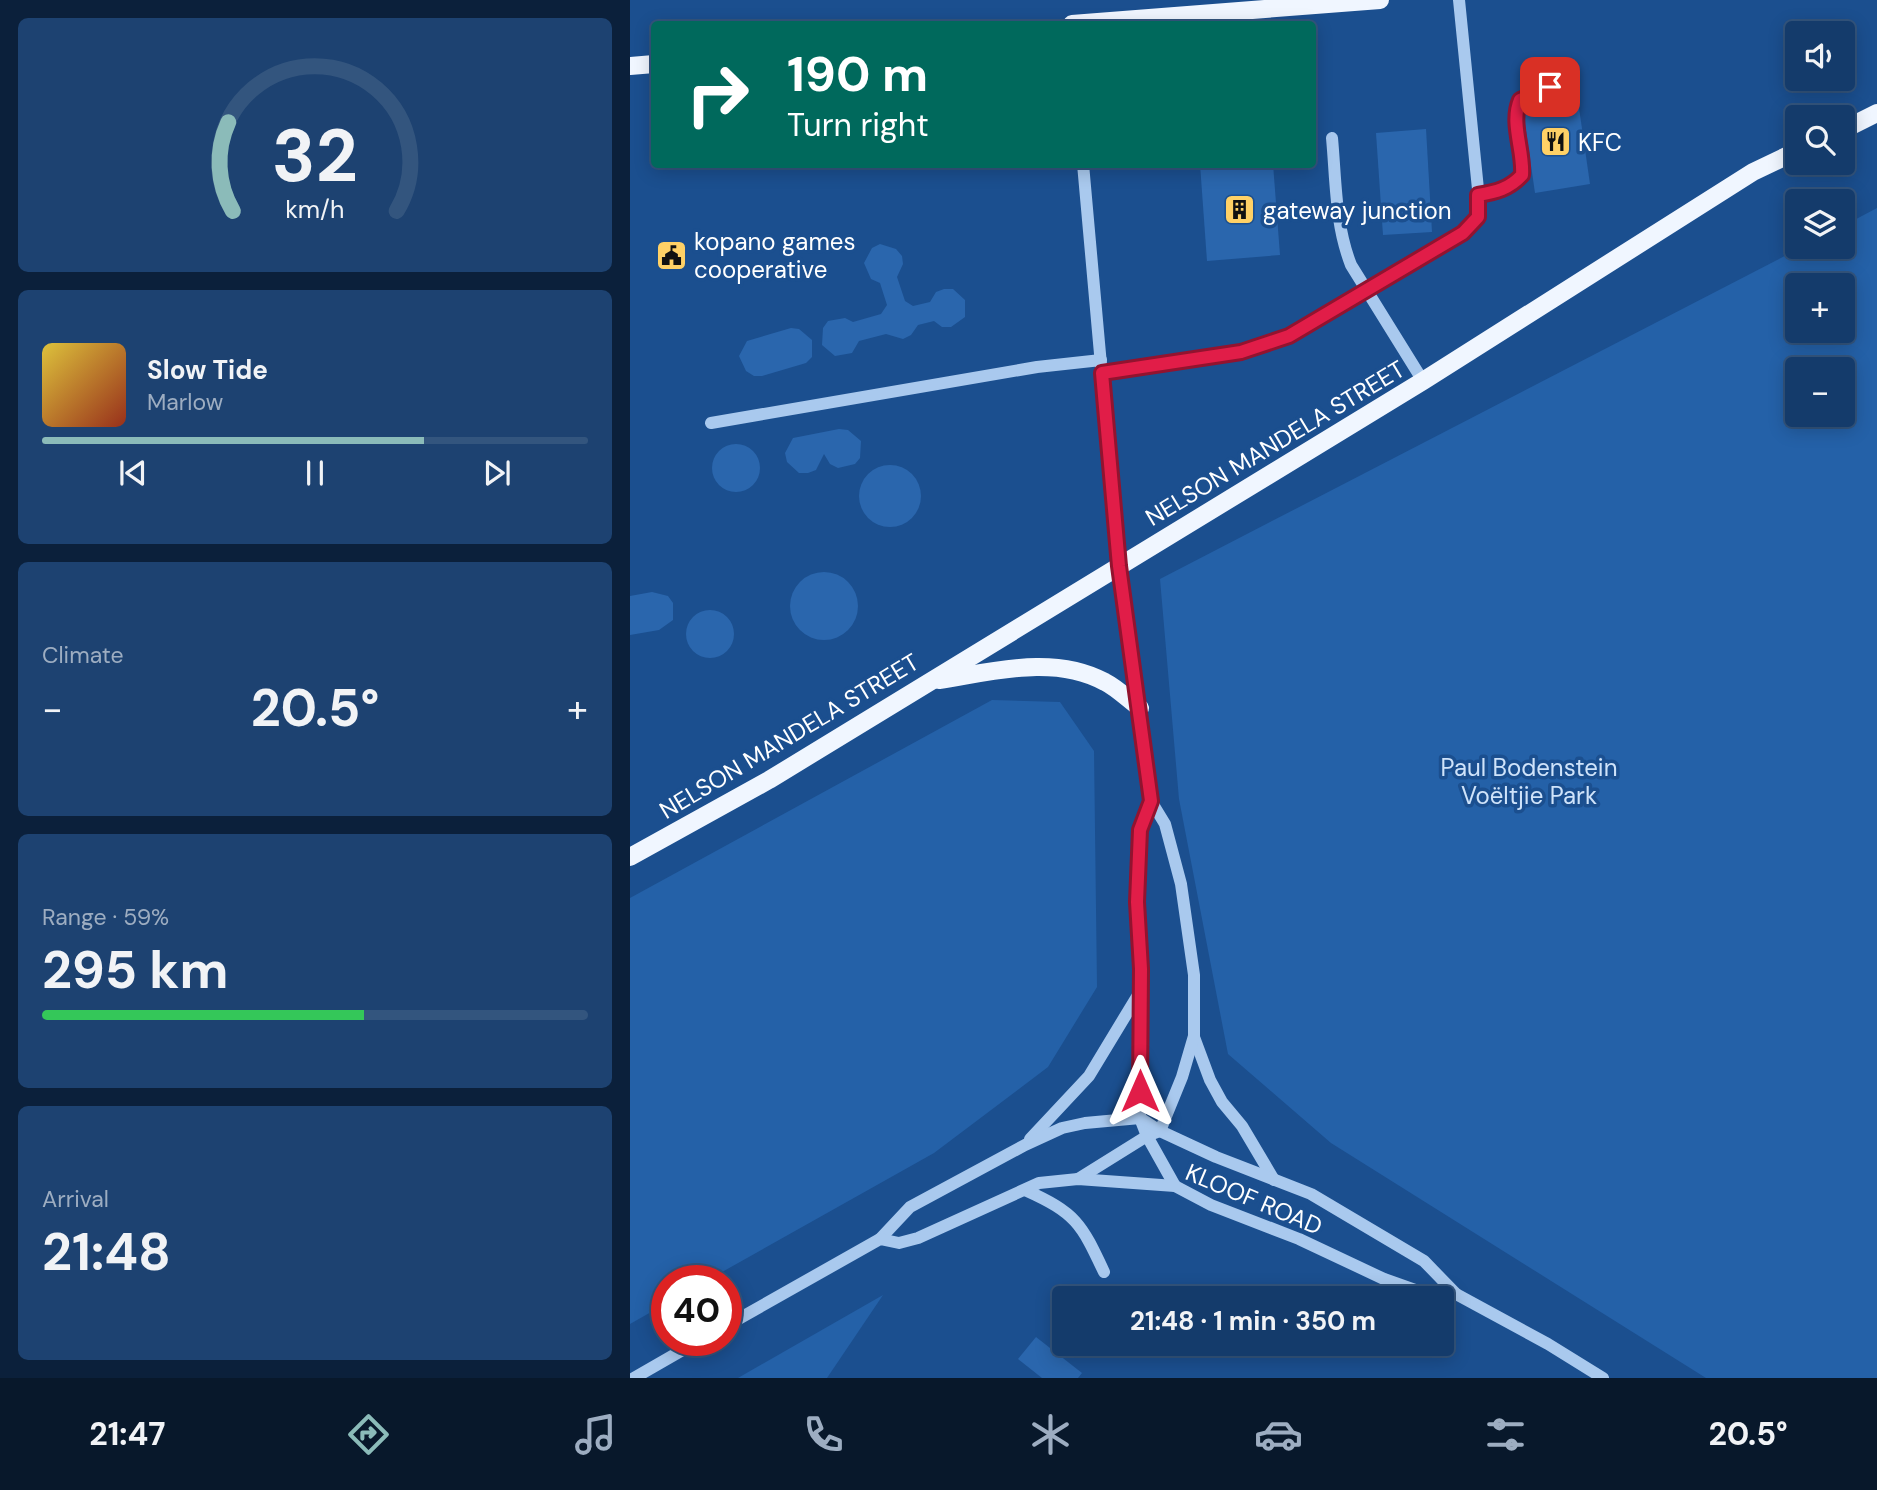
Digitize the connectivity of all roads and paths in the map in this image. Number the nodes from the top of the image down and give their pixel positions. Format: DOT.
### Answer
graph roads {
  1 [pos="1380,0"];
  2 [pos="1459,0"];
  3 [pos="1110,21"];
  4 [pos="651,64"];
  5 [pos="630,66"];
  6 [pos="1550,87"];
  7 [pos="1877,113"];
  8 [pos="1855,124"];
  9 [pos="1332,138"];
  10 [pos="1785,157"];
  11 [pos="1083,168"];
  12 [pos="1478,195"];
  13 [pos="1367,290"];
  14 [pos="1101,367"];
  15 [pos="1423,381"];
  16 [pos="710,423"];
  17 [pos="1119,566"];
  18 [pos="929,682"];
  19 [pos="1140,708"];
  20 [pos="1151,801"];
  21 [pos="630,858"];
  22 [pos="1140,992"];
  23 [pos="1194,1036"];
  24 [pos="1140,1118"];
  25 [pos="1160,1130"];
  26 [pos="1147,1136"];
  27 [pos="1025,1145"];
  28 [pos="1078,1179"];
  29 [pos="1274,1180"];
  30 [pos="1175,1186"];
  31 [pos="1026,1189"];
  32 [pos="880,1239"];
  33 [pos="1104,1272"];
  34 [pos="1456,1294"];
  35 [pos="742,1317"];
  36 [pos="672,1356"];
  37 [pos="634,1378"];
  38 [pos="1603,1378"];
  1 -- 3 [label="main road"];
  2 -- 12 [label="street"];
  4 -- 5 [label="main road"];
  6 -- 12 [label="street"];
  7 -- 8 [label="main road"];
  9 -- 13 [label="street"];
  10 -- 15 [label="main road, NELSON MANDELA STREET"];
  11 -- 14 [label="street"];
  12 -- 13 [label="street"];
  13 -- 14 [label="street"];
  13 -- 15 [label="street"];
  14 -- 16 [label="street"];
  14 -- 17 [label="street"];
  15 -- 17 [label="main road, NELSON MANDELA STREET"];
  17 -- 18 [label="main road, NELSON MANDELA STREET"];
  17 -- 19 [label="street"];
  18 -- 19 [label="main road"];
  18 -- 21 [label="main road, NELSON MANDELA STREET"];
  19 -- 20 [label="street"];
  20 -- 22 [label="street"];
  20 -- 23 [label="street"];
  22 -- 24 [label="street"];
  22 -- 27 [label="street"];
  23 -- 25 [label="street"];
  23 -- 29 [label="street"];
  24 -- 25 [label="street"];
  24 -- 26 [label="street"];
  24 -- 27 [label="street"];
  25 -- 26 [label="street"];
  25 -- 29 [label="street"];
  26 -- 28 [label="street"];
  26 -- 30 [label="street"];
  27 -- 32 [label="street"];
  28 -- 30 [label="street, KLOOF ROAD"];
  28 -- 31 [label="street, KLOOF ROAD"];
  29 -- 34 [label="street"];
  30 -- 34 [label="street, KLOOF ROAD"];
  31 -- 32 [label="street, KLOOF ROAD"];
  31 -- 33 [label="street"];
  32 -- 35 [label="street, KLOOF ROAD"];
  34 -- 38 [label="street, KLOOF ROAD"];
  36 -- 37 [label="street"];
}
